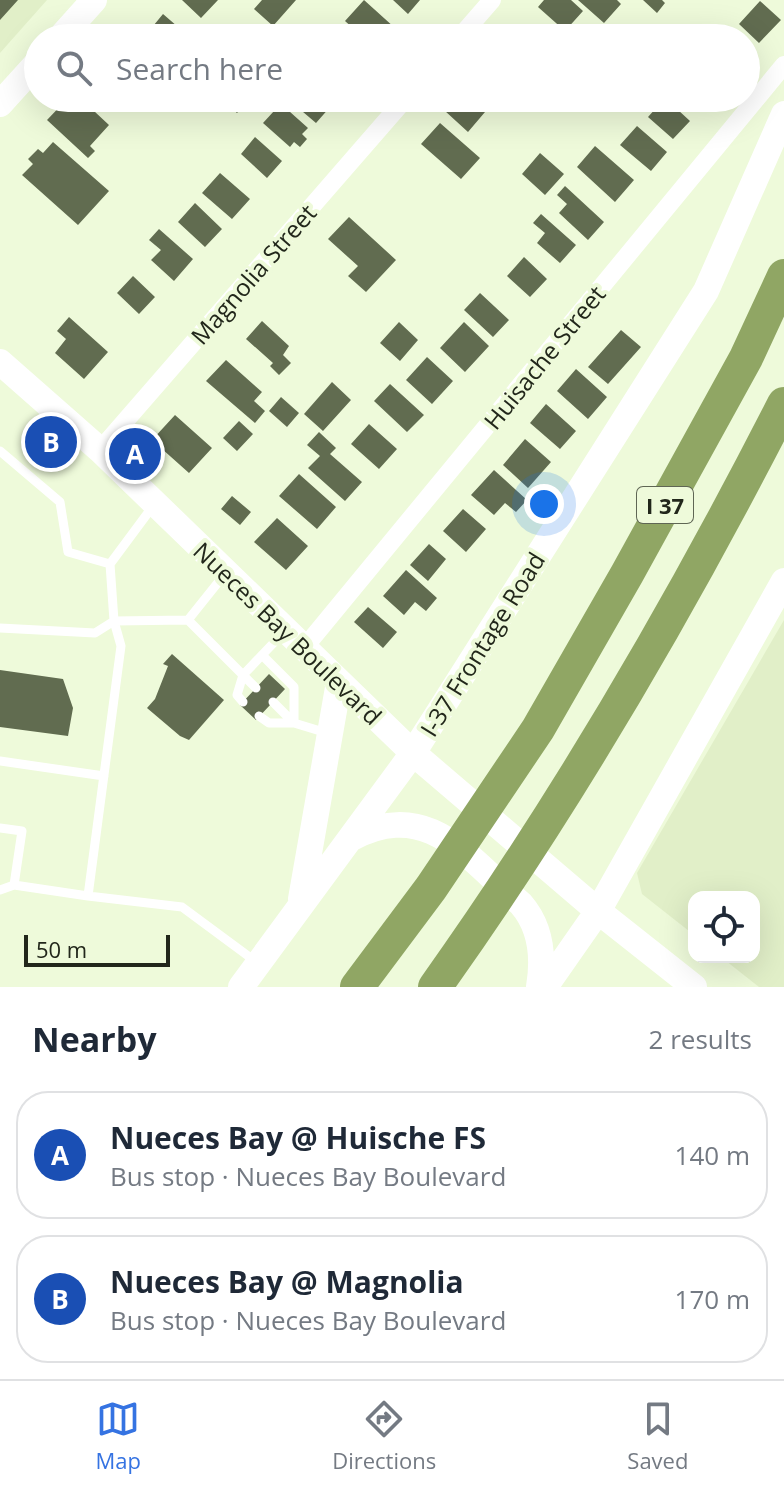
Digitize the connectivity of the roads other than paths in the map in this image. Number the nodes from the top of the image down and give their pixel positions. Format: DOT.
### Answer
graph roads {
  1 [pos="94,0"];
  2 [pos="492,0"];
  3 [pos="73,24"];
  4 [pos="471,24"];
  5 [pos="784,65"];
  6 [pos="24,77"];
  7 [pos="760,93"];
  8 [pos="0,104"];
  9 [pos="394,112"];
  10 [pos="744,112"];
  11 [pos="784,114"];
  12 [pos="784,276"];
  13 [pos="0,362"];
  14 [pos="784,404"];
  15 [pos="100,450"];
  16 [pos="0,451"];
  17 [pos="155,504"];
  18 [pos="110,564"];
  19 [pos="226,573"];
  20 [pos="784,581"];
  21 [pos="188,620"];
  22 [pos="114,621"];
  23 [pos="0,628"];
  24 [pos="294,640"];
  25 [pos="262,655"];
  26 [pos="243,675"];
  27 [pos="339,682"];
  28 [pos="256,688"];
  29 [pos="243,702"];
  30 [pos="273,702"];
  31 [pos="259,716"];
  32 [pos="294,723"];
  33 [pos="330,734"];
  34 [pos="413,753"];
  35 [pos="0,761"];
  36 [pos="104,776"];
  37 [pos="0,828"];
  38 [pos="349,840"];
  39 [pos="14,885"];
  40 [pos="0,890"];
  41 [pos="88,896"];
  42 [pos="299,908"];
  43 [pos="598,911"];
  44 [pos="258,964"];
  45 [pos="241,987"];
  46 [pos="357,987"];
  47 [pos="435,987"];
  48 [pos="542,987"];
  49 [pos="694,987"];
  1 -- 3 [label="main road"];
  2 -- 4 [label="street"];
  5 -- 7 [label="street, Huisache Street"];
  6 -- 8 [label="main road"];
  9 -- 15 [label="street, Magnolia Street"];
  10 -- 24 [label="street, Huisache Street"];
  11 -- 34 [label="main road, I-37 Frontage Road"];
  12 -- 46 [label="highway, I 37"];
  13 -- 15 [label="main road, Nueces Bay Boulevard"];
  14 -- 47 [label="highway, I 37"];
  15 -- 17 [label="main road, Nueces Bay Boulevard"];
  16 -- 18 [label="lane"];
  17 -- 18 [label="lane"];
  17 -- 19 [label="main road, Nueces Bay Boulevard"];
  18 -- 22 [label="lane"];
  19 -- 21 [label="lane"];
  19 -- 24 [label="main road, Nueces Bay Boulevard"];
  20 -- 43 [label="main road"];
  21 -- 22 [label="lane"];
  21 -- 26 [label="lane"];
  22 -- 23 [label="lane"];
  22 -- 36 [label="lane"];
  24 -- 25 [label="lane"];
  24 -- 27 [label="main road, Nueces Bay Boulevard"];
  25 -- 26 [label="lane"];
  25 -- 32 [label="lane"];
  26 -- 28 [label="lane"];
  26 -- 29 [label="lane"];
  27 -- 33 [label="main road"];
  27 -- 34 [label="main road, Nueces Bay Boulevard"];
  30 -- 32 [label="lane"];
  31 -- 32 [label="lane"];
  32 -- 33 [label="lane"];
  33 -- 42 [label="main road"];
  34 -- 38 [label="main road, I-37 Frontage Road"];
  34 -- 43 [label="main road, Nueces Bay Boulevard"];
  35 -- 36 [label="lane"];
  36 -- 41 [label="lane"];
  37 -- 39 [label="lane"];
  38 -- 42 [label="main road, I-37 Frontage Road"];
  38 -- 48 [label="main road"];
  39 -- 40 [label="lane"];
  39 -- 41 [label="lane"];
  41 -- 44 [label="lane"];
  42 -- 44 [label="main road, I-37 Frontage Road"];
  43 -- 48 [label="main road"];
  43 -- 49 [label="main road, Nueces Bay Boulevard"];
  44 -- 45 [label="main road, I-37 Frontage Road"];
}
